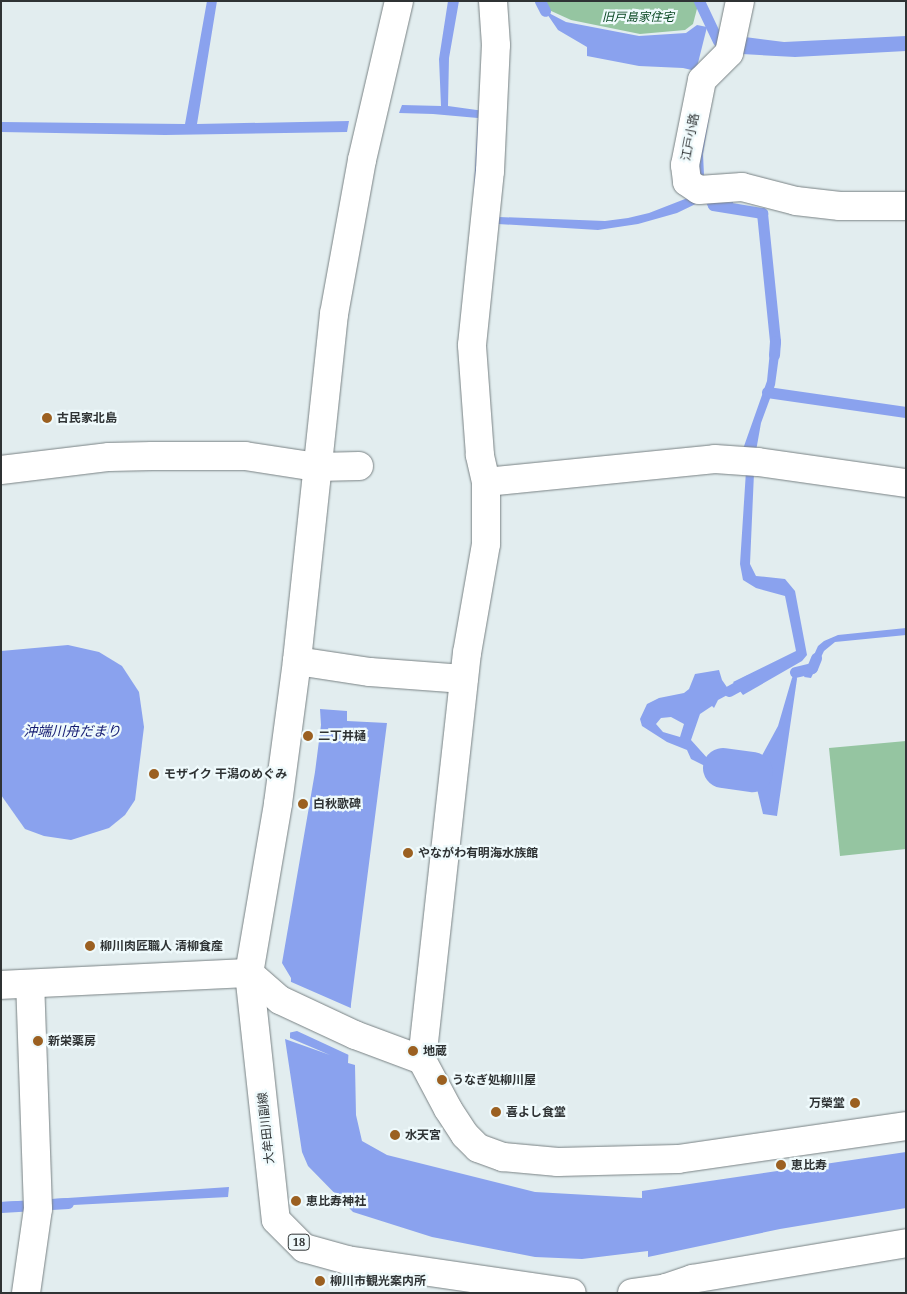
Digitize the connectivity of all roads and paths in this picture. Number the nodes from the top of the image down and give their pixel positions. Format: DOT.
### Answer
graph roads {
  1 [pos="399,1"];
  2 [pos="493,1"];
  3 [pos="740,1"];
  4 [pos="906,206"];
  5 [pos="359,466"];
  6 [pos="317,467"];
  7 [pos="1,470"];
  8 [pos="486,482"];
  9 [pos="906,483"];
  10 [pos="297,662"];
  11 [pos="464,680"];
  12 [pos="249,973"];
  13 [pos="1,985"];
  14 [pos="30,985"];
  15 [pos="422,1060"];
  16 [pos="906,1126"];
  17 [pos="906,1243"];
  18 [pos="666,1290"];
  19 [pos="26,1293"];
  20 [pos="572,1293"];
  21 [pos="632,1293"];
  1 -- 6 [label="street, 大牟田川副線"];
  2 -- 8 [label="street"];
  3 -- 4 [label="street, 江戸小路"];
  5 -- 6 [label="street"];
  6 -- 7 [label="street"];
  6 -- 10 [label="street, 大牟田川副線"];
  8 -- 9 [label="street"];
  8 -- 11 [label="street"];
  10 -- 11 [label="street"];
  10 -- 12 [label="street, 大牟田川副線"];
  11 -- 15 [label="street"];
  12 -- 14 [label="street"];
  12 -- 15 [label="street"];
  12 -- 20 [label="street, 大牟田川副線 / 18"];
  13 -- 14 [label="street"];
  14 -- 19 [label="street"];
  15 -- 16 [label="street"];
  17 -- 18 [label="street"];
  18 -- 21 [label="street"];
}
